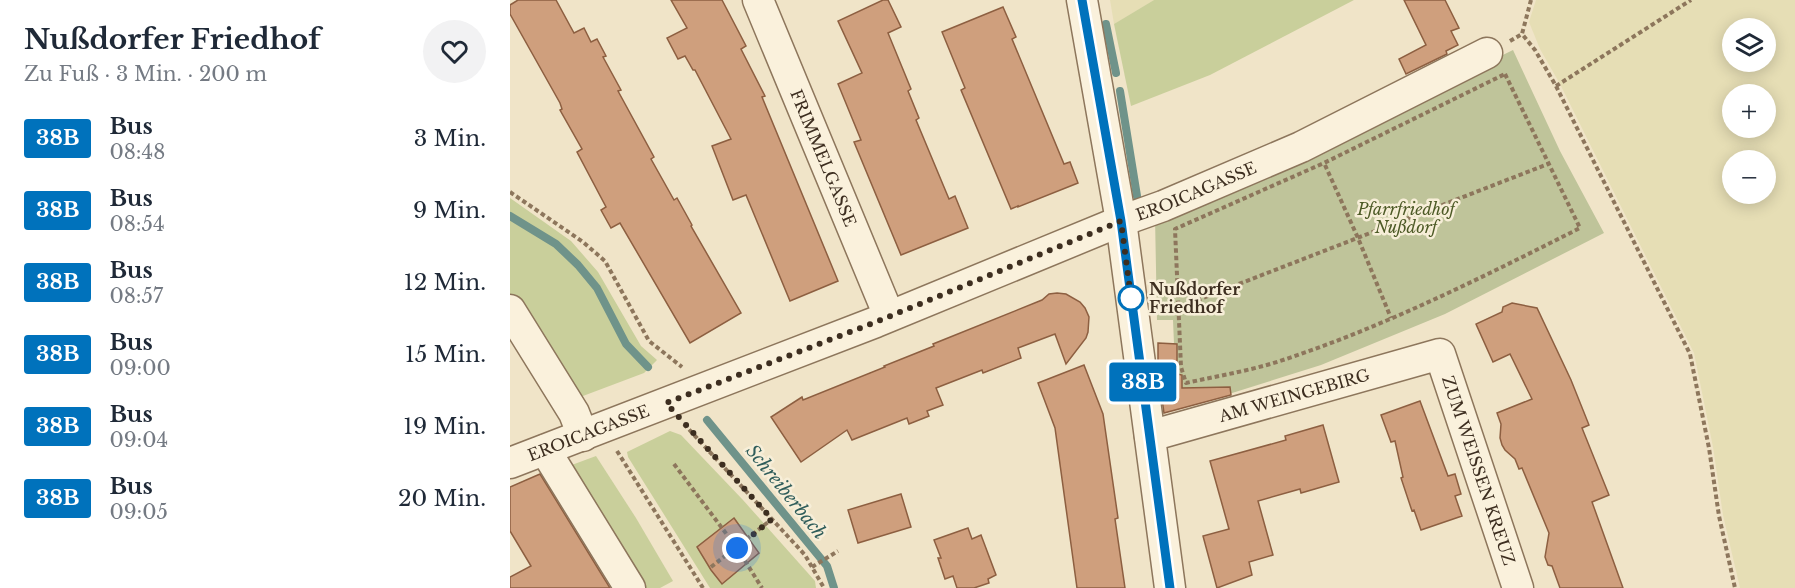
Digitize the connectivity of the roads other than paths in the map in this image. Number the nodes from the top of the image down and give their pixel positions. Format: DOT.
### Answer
graph roads {
  1 [pos="758,0"];
  2 [pos="1082,0"];
  3 [pos="1496,64"];
  4 [pos="1121,221"];
  5 [pos="510,310"];
  6 [pos="889,316"];
  7 [pos="1440,354"];
  8 [pos="593,432"];
  9 [pos="1150,436"];
  10 [pos="545,450"];
  11 [pos="510,463"];
  12 [pos="630,588"];
  13 [pos="1170,588"];
  14 [pos="1518,588"];
  1 -- 6 [label="street, FRIMMELGASSE"];
  2 -- 4 [label="street"];
  3 -- 4 [label="street, EROICAGASSE"];
  4 -- 6 [label="street, EROICAGASSE"];
  4 -- 9 [label="street"];
  5 -- 8 [label="street"];
  6 -- 8 [label="street, EROICAGASSE"];
  7 -- 9 [label="street, AM WEINGEBIRG"];
  7 -- 14 [label="street, ZUM WEISSEN KREUZ"];
  8 -- 10 [label="street, EROICAGASSE"];
  9 -- 13 [label="street"];
  10 -- 11 [label="street, EROICAGASSE"];
  10 -- 12 [label="street"];
}
